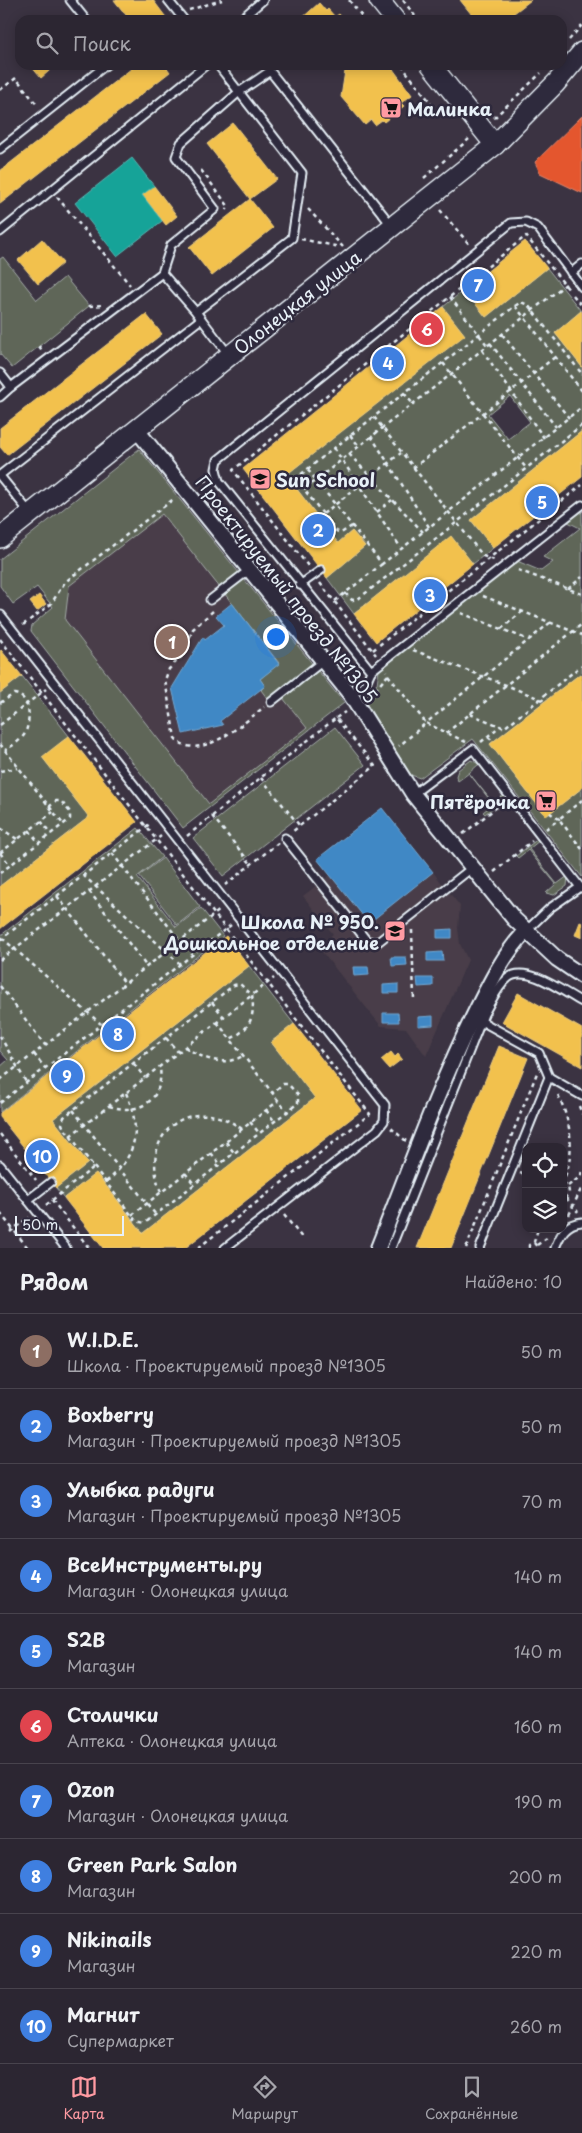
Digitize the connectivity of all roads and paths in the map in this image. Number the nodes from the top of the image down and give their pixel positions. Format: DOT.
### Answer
graph roads {
  1 [pos="70,0"];
  2 [pos="168,0"];
  3 [pos="222,0"];
  4 [pos="264,0"];
  5 [pos="349,0"];
  6 [pos="379,0"];
  7 [pos="403,0"];
  8 [pos="178,13"];
  9 [pos="82,15"];
  10 [pos="246,15"];
  11 [pos="361,15"];
  12 [pos="391,15"];
  13 [pos="414,15"];
  14 [pos="582,25"];
  15 [pos="574,47"];
  16 [pos="567,61"];
  17 [pos="100,70"];
  18 [pos="200,70"];
  19 [pos="222,70"];
  20 [pos="404,70"];
  21 [pos="435,70"];
  22 [pos="544,70"];
  23 [pos="562,70"];
  24 [pos="0,90"];
  25 [pos="239,92"];
  26 [pos="431,103"];
  27 [pos="45,114"];
  28 [pos="482,129"];
  29 [pos="494,145"];
  30 [pos="0,149"];
  31 [pos="51,190"];
  32 [pos="423,191"];
  33 [pos="298,199"];
  34 [pos="392,226"];
  35 [pos="0,232"];
  36 [pos="292,238"];
  37 [pos="350,242"];
  38 [pos="343,247"];
  39 [pos="476,252"];
  40 [pos="582,264"];
  41 [pos="571,272"];
  42 [pos="162,273"];
  43 [pos="565,285"];
  44 [pos="582,286"];
  45 [pos="136,292"];
  46 [pos="449,297"];
  47 [pos="515,306"];
  48 [pos="582,306"];
  49 [pos="532,311"];
  50 [pos="196,312"];
  51 [pos="524,317"];
  52 [pos="201,319"];
  53 [pos="502,334"];
  54 [pos="479,335"];
  55 [pos="489,344"];
  56 [pos="482,350"];
  57 [pos="229,356"];
  58 [pos="555,357"];
  59 [pos="443,363"];
  60 [pos="0,373"];
  61 [pos="452,374"];
  62 [pos="534,374"];
  63 [pos="582,374"];
  64 [pos="522,383"];
  65 [pos="12,387"];
  66 [pos="511,391"];
  67 [pos="582,391"];
  68 [pos="404,393"];
  69 [pos="0,397"];
  70 [pos="413,404"];
  71 [pos="582,408"];
  72 [pos="483,413"];
  73 [pos="374,417"];
  74 [pos="569,418"];
  75 [pos="582,425"];
  76 [pos="556,427"];
  77 [pos="382,428"];
  78 [pos="136,429"];
  79 [pos="350,435"];
  80 [pos="371,436"];
  81 [pos="544,438"];
  82 [pos="359,446"];
  83 [pos="334,448"];
  84 [pos="402,453"];
  85 [pos="349,454"];
  86 [pos="518,458"];
  87 [pos="342,460"];
  88 [pos="388,463"];
  89 [pos="413,468"];
  90 [pos="526,468"];
  91 [pos="307,469"];
  92 [pos="233,470"];
  93 [pos="0,476"];
  94 [pos="370,477"];
  95 [pos="217,478"];
  96 [pos="316,480"];
  97 [pos="582,485"];
  98 [pos="359,486"];
  99 [pos="304,489"];
  100 [pos="185,490"];
  101 [pos="392,500"];
  102 [pos="335,505"];
  103 [pos="582,505"];
  104 [pos="377,512"];
  105 [pos="448,512"];
  106 [pos="30,513"];
  107 [pos="323,514"];
  108 [pos="456,523"];
  109 [pos="352,526"];
  110 [pos="429,527"];
  111 [pos="423,532"];
  112 [pos="0,538"];
  113 [pos="402,549"];
  114 [pos="489,558"];
  115 [pos="382,564"];
  116 [pos="506,565"];
  117 [pos="249,570"];
  118 [pos="321,570"];
  119 [pos="314,575"];
  120 [pos="582,577"];
  121 [pos="300,584"];
  122 [pos="456,585"];
  123 [pos="568,588"];
  124 [pos="472,591"];
  125 [pos="345,593"];
  126 [pos="582,594"];
  127 [pos="210,600"];
  128 [pos="335,601"];
  129 [pos="449,609"];
  130 [pos="522,611"];
  131 [pos="0,615"];
  132 [pos="551,622"];
  133 [pos="582,624"];
  134 [pos="501,629"];
  135 [pos="573,631"];
  136 [pos="15,632"];
  137 [pos="582,635"];
  138 [pos="386,639"];
  139 [pos="529,640"];
  140 [pos="1,641"];
  141 [pos="402,646"];
  142 [pos="323,661"];
  143 [pos="582,665"];
  144 [pos="371,672"];
  145 [pos="388,675"];
  146 [pos="484,676"];
  147 [pos="506,684"];
  148 [pos="350,694"];
  149 [pos="38,696"];
  150 [pos="541,698"];
  151 [pos="270,702"];
  152 [pos="545,702"];
  153 [pos="0,704"];
  154 [pos="27,704"];
  155 [pos="470,714"];
  156 [pos="426,723"];
  157 [pos="0,725"];
  158 [pos="500,726"];
  159 [pos="446,733"];
  160 [pos="488,736"];
  161 [pos="493,741"];
  162 [pos="0,744"];
  163 [pos="473,749"];
  164 [pos="5,750"];
  165 [pos="389,756"];
  166 [pos="375,766"];
  167 [pos="19,768"];
  168 [pos="0,771"];
  169 [pos="261,778"];
  170 [pos="413,794"];
  171 [pos="510,797"];
  172 [pos="582,800"];
  173 [pos="49,807"];
  174 [pos="53,812"];
  175 [pos="550,813"];
  176 [pos="160,816"];
  177 [pos="212,816"];
  178 [pos="559,819"];
  179 [pos="41,821"];
  180 [pos="63,824"];
  181 [pos="300,826"];
  182 [pos="146,827"];
  183 [pos="0,828"];
  184 [pos="170,829"];
  185 [pos="29,830"];
  186 [pos="51,834"];
  187 [pos="462,834"];
  188 [pos="539,835"];
  189 [pos="285,838"];
  190 [pos="17,839"];
  191 [pos="156,840"];
  192 [pos="180,842"];
  193 [pos="39,843"];
  194 [pos="582,848"];
  195 [pos="166,852"];
  196 [pos="0,853"];
  197 [pos="112,853"];
  198 [pos="251,864"];
  199 [pos="10,865"];
  200 [pos="122,866"];
  201 [pos="472,867"];
  202 [pos="0,873"];
  203 [pos="83,876"];
  204 [pos="499,880"];
  205 [pos="95,886"];
  206 [pos="581,888"];
  207 [pos="89,891"];
  208 [pos="218,891"];
  209 [pos="57,896"];
  210 [pos="204,902"];
  211 [pos="229,904"];
  212 [pos="67,908"];
  213 [pos="215,915"];
  214 [pos="411,916"];
  215 [pos="240,918"];
  216 [pos="226,929"];
  217 [pos="526,931"];
  218 [pos="1,939"];
  219 [pos="180,942"];
  220 [pos="15,949"];
  221 [pos="166,952"];
  222 [pos="0,960"];
  223 [pos="180,964"];
  224 [pos="147,967"];
  225 [pos="582,976"];
  226 [pos="126,984"];
  227 [pos="264,985"];
  228 [pos="0,986"];
  229 [pos="252,995"];
  230 [pos="414,1000"];
  231 [pos="212,1002"];
  232 [pos="582,1002"];
  233 [pos="88,1012"];
  234 [pos="224,1017"];
  235 [pos="481,1021"];
  236 [pos="217,1022"];
  237 [pos="102,1024"];
  238 [pos="0,1036"];
  239 [pos="166,1038"];
  240 [pos="230,1039"];
  241 [pos="45,1045"];
  242 [pos="185,1047"];
  243 [pos="178,1053"];
  244 [pos="34,1054"];
  245 [pos="243,1056"];
  246 [pos="542,1060"];
  247 [pos="133,1063"];
  248 [pos="18,1067"];
  249 [pos="160,1067"];
  250 [pos="45,1068"];
  251 [pos="549,1077"];
  252 [pos="145,1078"];
  253 [pos="0,1080"];
  254 [pos="26,1082"];
  255 [pos="272,1092"];
  256 [pos="126,1093"];
  257 [pos="582,1096"];
  258 [pos="278,1101"];
  259 [pos="0,1102"];
  260 [pos="109,1106"];
  261 [pos="73,1110"];
  262 [pos="133,1110"];
  263 [pos="266,1110"];
  264 [pos="288,1113"];
  265 [pos="250,1122"];
  266 [pos="275,1122"];
  267 [pos="85,1125"];
  268 [pos="242,1128"];
  269 [pos="260,1134"];
  270 [pos="70,1136"];
  271 [pos="226,1142"];
  272 [pos="211,1153"];
  273 [pos="235,1154"];
  274 [pos="221,1165"];
  275 [pos="1,1167"];
  276 [pos="94,1167"];
  277 [pos="567,1168"];
  278 [pos="582,1169"];
  279 [pos="120,1170"];
  280 [pos="185,1173"];
  281 [pos="582,1177"];
  282 [pos="51,1182"];
  283 [pos="106,1182"];
  284 [pos="195,1185"];
  285 [pos="568,1186"];
  286 [pos="582,1187"];
  287 [pos="160,1192"];
  288 [pos="60,1193"];
  289 [pos="567,1196"];
  290 [pos="28,1200"];
  291 [pos="567,1200"];
  292 [pos="146,1203"];
  293 [pos="574,1206"];
  294 [pos="0,1213"];
  295 [pos="132,1215"];
  296 [pos="156,1216"];
  297 [pos="582,1216"];
  298 [pos="567,1217"];
  299 [pos="582,1222"];
  300 [pos="537,1233"];
  301 [pos="534,1243"];
  302 [pos="28,1248"];
  303 [pos="66,1248"];
  304 [pos="198,1248"];
  305 [pos="225,1248"];
  306 [pos="378,1248"];
  307 [pos="391,1248"];
  308 [pos="466,1248"];
  309 [pos="480,1248"];
  310 [pos="529,1248"];
  311 [pos="538,1248"];
  312 [pos="555,1248"];
  1 -- 9 [label="lane"];
  2 -- 8 [label="lane"];
  3 -- 8 [label="path"];
  4 -- 10 [label="lane"];
  5 -- 11 [label="path"];
  6 -- 12 [label="street"];
  7 -- 13 [label="path"];
  14 -- 15 [label="path"];
  15 -- 16 [label="street, Олонецкая улица"];
  17 -- 27 [label="lane"];
  18 -- 31 [label="lane"];
  19 -- 25 [label="lane"];
  20 -- 26 [label="path"];
  21 -- 28 [label="street"];
  22 -- 28 [label="path"];
  23 -- 29 [label="street, Олонецкая улица"];
  24 -- 27 [label="path"];
  25 -- 33 [label="lane"];
  25 -- 34 [label="lane"];
  25 -- 42 [label="lane"];
  27 -- 30 [label="lane"];
  28 -- 29 [label="street"];
  28 -- 32 [label="path"];
  29 -- 32 [label="street, Олонецкая улица"];
  31 -- 35 [label="lane"];
  31 -- 45 [label="path"];
  32 -- 34 [label="street, Олонецкая улица"];
  32 -- 39 [label="path"];
  33 -- 36 [label="lane"];
  33 -- 38 [label="path"];
  34 -- 57 [label="street, Олонецкая улица"];
  36 -- 38 [label="path"];
  36 -- 50 [label="lane"];
  37 -- 38 [label="path"];
  39 -- 41 [label="lane"];
  39 -- 95 [label="lane"];
  40 -- 41 [label="lane"];
  41 -- 44 [label="lane"];
  42 -- 45 [label="lane"];
  42 -- 50 [label="lane"];
  43 -- 46 [label="path"];
  43 -- 48 [label="path"];
  43 -- 49 [label="path"];
  45 -- 65 [label="lane"];
  46 -- 54 [label="path"];
  46 -- 92 [label="path"];
  47 -- 49 [label="path"];
  47 -- 51 [label="path"];
  47 -- 54 [label="path"];
  49 -- 51 [label="path"];
  49 -- 63 [label="path"];
  50 -- 52 [label="lane"];
  51 -- 53 [label="path"];
  51 -- 58 [label="path"];
  52 -- 57 [label="lane"];
  52 -- 93 [label="lane"];
  53 -- 55 [label="path"];
  53 -- 62 [label="path"];
  54 -- 55 [label="path"];
  54 -- 59 [label="path"];
  55 -- 56 [label="path"];
  55 -- 64 [label="path"];
  56 -- 61 [label="path"];
  56 -- 66 [label="path"];
  57 -- 78 [label="street, Олонецкая улица"];
  58 -- 62 [label="path"];
  58 -- 67 [label="path"];
  59 -- 61 [label="path"];
  59 -- 68 [label="path"];
  60 -- 65 [label="lane"];
  61 -- 70 [label="path"];
  61 -- 72 [label="path"];
  62 -- 64 [label="path"];
  62 -- 74 [label="path"];
  64 -- 66 [label="path"];
  64 -- 76 [label="path"];
  65 -- 69 [label="lane"];
  66 -- 72 [label="path"];
  66 -- 81 [label="path"];
  68 -- 70 [label="path"];
  68 -- 73 [label="path"];
  70 -- 77 [label="path"];
  71 -- 74 [label="path"];
  72 -- 86 [label="path"];
  72 -- 89 [label="path"];
  73 -- 77 [label="path"];
  73 -- 79 [label="path"];
  74 -- 76 [label="path"];
  75 -- 90 [label="path"];
  76 -- 81 [label="path"];
  77 -- 80 [label="path"];
  77 -- 84 [label="path"];
  78 -- 100 [label="street, Проектируемый проезд №1305"];
  78 -- 106 [label="street, Олонецкая улица"];
  79 -- 82 [label="path"];
  79 -- 83 [label="path"];
  80 -- 82 [label="path"];
  80 -- 88 [label="path"];
  81 -- 86 [label="path"];
  82 -- 85 [label="path"];
  83 -- 87 [label="path"];
  83 -- 91 [label="path"];
  84 -- 88 [label="path"];
  84 -- 89 [label="path"];
  85 -- 87 [label="path"];
  85 -- 94 [label="path"];
  86 -- 90 [label="path"];
  86 -- 105 [label="path"];
  87 -- 96 [label="path"];
  87 -- 98 [label="path"];
  88 -- 94 [label="path"];
  88 -- 110 [label="path"];
  89 -- 105 [label="path"];
  90 -- 108 [label="path"];
  91 -- 96 [label="path"];
  91 -- 99 [label="path"];
  92 -- 95 [label="path"];
  92 -- 119 [label="path"];
  93 -- 106 [label="lane"];
  94 -- 98 [label="path"];
  94 -- 101 [label="path"];
  95 -- 100 [label="path"];
  95 -- 121 [label="lane"];
  96 -- 99 [label="path"];
  96 -- 102 [label="path"];
  97 -- 114 [label="path"];
  98 -- 102 [label="path"];
  98 -- 104 [label="path"];
  99 -- 107 [label="path"];
  100 -- 117 [label="street, Проектируемый проезд №1305"];
  100 -- 136 [label="path"];
  101 -- 104 [label="path"];
  101 -- 111 [label="path"];
  102 -- 107 [label="path"];
  102 -- 109 [label="path"];
  103 -- 116 [label="lane"];
  104 -- 113 [label="path"];
  105 -- 108 [label="path"];
  105 -- 110 [label="path"];
  106 -- 112 [label="street, Олонецкая улица"];
  107 -- 109 [label="path"];
  108 -- 114 [label="path"];
  108 -- 125 [label="path"];
  109 -- 115 [label="path"];
  110 -- 111 [label="path"];
  111 -- 113 [label="path"];
  113 -- 115 [label="path"];
  114 -- 116 [label="path"];
  114 -- 122 [label="path"];
  115 -- 125 [label="path"];
  116 -- 123 [label="path"];
  116 -- 124 [label="lane"];
  117 -- 127 [label="lane"];
  117 -- 142 [label="street, Проектируемый проезд №1305"];
  118 -- 119 [label="lane"];
  119 -- 121 [label="lane"];
  119 -- 128 [label="path"];
  120 -- 123 [label="path"];
  121 -- 144 [label="lane"];
  122 -- 124 [label="path"];
  122 -- 138 [label="path"];
  123 -- 126 [label="path"];
  124 -- 129 [label="lane"];
  124 -- 130 [label="path"];
  125 -- 128 [label="path"];
  127 -- 151 [label="path"];
  128 -- 138 [label="path"];
  129 -- 134 [label="path"];
  129 -- 141 [label="lane"];
  130 -- 132 [label="path"];
  130 -- 134 [label="path"];
  131 -- 136 [label="lane"];
  132 -- 135 [label="path"];
  132 -- 139 [label="path"];
  133 -- 135 [label="path"];
  134 -- 139 [label="path"];
  135 -- 137 [label="path"];
  135 -- 147 [label="path"];
  136 -- 140 [label="path"];
  136 -- 176 [label="lane"];
  138 -- 141 [label="path"];
  139 -- 146 [label="path"];
  140 -- 182 [label="path"];
  141 -- 144 [label="lane"];
  141 -- 146 [label="path"];
  142 -- 148 [label="street, Проектируемый проезд №1305"];
  142 -- 151 [label="lane"];
  143 -- 150 [label="path"];
  144 -- 148 [label="lane"];
  145 -- 156 [label="path"];
  146 -- 147 [label="path"];
  146 -- 156 [label="path"];
  147 -- 150 [label="path"];
  147 -- 155 [label="path"];
  148 -- 165 [label="street, Проектируемый проезд №1305"];
  149 -- 154 [label="path"];
  150 -- 152 [label="path"];
  150 -- 158 [label="path"];
  153 -- 154 [label="path"];
  154 -- 157 [label="path"];
  154 -- 164 [label="path"];
  155 -- 158 [label="path"];
  155 -- 159 [label="path"];
  156 -- 159 [label="path"];
  156 -- 165 [label="path"];
  158 -- 160 [label="path"];
  159 -- 163 [label="path"];
  160 -- 161 [label="path"];
  160 -- 163 [label="path"];
  162 -- 164 [label="path"];
  163 -- 170 [label="lane"];
  163 -- 171 [label="lane"];
  164 -- 167 [label="path"];
  165 -- 166 [label="path"];
  165 -- 170 [label="street, Проектируемый проезд №1305"];
  166 -- 169 [label="path"];
  166 -- 181 [label="path"];
  167 -- 168 [label="path"];
  167 -- 173 [label="path"];
  169 -- 177 [label="path"];
  169 -- 181 [label="path"];
  170 -- 201 [label="street, Проектируемый проезд №1305"];
  171 -- 187 [label="path"];
  171 -- 188 [label="lane"];
  172 -- 178 [label="path"];
  173 -- 174 [label="path"];
  173 -- 180 [label="path"];
  174 -- 179 [label="path"];
  174 -- 180 [label="path"];
  175 -- 178 [label="path"];
  176 -- 182 [label="path"];
  176 -- 184 [label="lane"];
  177 -- 192 [label="path"];
  177 -- 198 [label="path"];
  178 -- 188 [label="path"];
  178 -- 194 [label="path"];
  179 -- 185 [label="path"];
  179 -- 186 [label="path"];
  180 -- 186 [label="path"];
  181 -- 189 [label="path"];
  182 -- 191 [label="path"];
  182 -- 197 [label="path"];
  183 -- 190 [label="path"];
  184 -- 191 [label="path"];
  184 -- 192 [label="lane"];
  185 -- 190 [label="path"];
  185 -- 193 [label="path"];
  186 -- 193 [label="path"];
  188 -- 204 [label="path"];
  188 -- 206 [label="lane"];
  189 -- 198 [label="path"];
  189 -- 214 [label="lane"];
  190 -- 196 [label="path"];
  191 -- 195 [label="path"];
  191 -- 200 [label="path"];
  192 -- 195 [label="path"];
  192 -- 208 [label="lane"];
  193 -- 199 [label="path"];
  195 -- 210 [label="path"];
  196 -- 199 [label="path"];
  197 -- 200 [label="path"];
  197 -- 203 [label="path"];
  198 -- 208 [label="path"];
  199 -- 202 [label="path"];
  200 -- 205 [label="path"];
  200 -- 219 [label="path"];
  201 -- 214 [label="lane"];
  201 -- 217 [label="street, Проектируемый проезд №1305"];
  203 -- 205 [label="path"];
  203 -- 209 [label="path"];
  205 -- 207 [label="path"];
  205 -- 221 [label="path"];
  206 -- 217 [label="lane"];
  207 -- 212 [label="path"];
  207 -- 224 [label="path"];
  208 -- 210 [label="path"];
  208 -- 211 [label="lane"];
  209 -- 212 [label="path"];
  209 -- 218 [label="path"];
  210 -- 213 [label="path"];
  211 -- 213 [label="path"];
  211 -- 215 [label="lane"];
  212 -- 220 [label="path"];
  212 -- 226 [label="path"];
  213 -- 216 [label="path"];
  213 -- 219 [label="path"];
  214 -- 230 [label="path"];
  215 -- 216 [label="path"];
  215 -- 305 [label="lane"];
  216 -- 223 [label="path"];
  216 -- 304 [label="path"];
  217 -- 225 [label="street, Проектируемый проезд №1305"];
  217 -- 306 [label="street"];
  218 -- 220 [label="path"];
  219 -- 221 [label="path"];
  220 -- 222 [label="path"];
  220 -- 233 [label="path"];
  221 -- 223 [label="path"];
  221 -- 224 [label="path"];
  223 -- 237 [label="path"];
  224 -- 226 [label="path"];
  226 -- 233 [label="path"];
  227 -- 229 [label="path"];
  228 -- 241 [label="path"];
  229 -- 231 [label="path"];
  229 -- 234 [label="path"];
  229 -- 240 [label="path"];
  231 -- 234 [label="path"];
  231 -- 239 [label="path"];
  232 -- 235 [label="lane"];
  233 -- 237 [label="path"];
  233 -- 241 [label="path"];
  234 -- 236 [label="path"];
  235 -- 246 [label="lane"];
  235 -- 307 [label="lane"];
  236 -- 240 [label="path"];
  236 -- 242 [label="path"];
  237 -- 250 [label="path"];
  238 -- 248 [label="path"];
  239 -- 243 [label="path"];
  239 -- 247 [label="path"];
  240 -- 245 [label="path"];
  241 -- 244 [label="path"];
  242 -- 243 [label="path"];
  242 -- 245 [label="path"];
  243 -- 249 [label="path"];
  244 -- 248 [label="path"];
  244 -- 250 [label="path"];
  245 -- 255 [label="path"];
  246 -- 251 [label="lane"];
  246 -- 308 [label="path"];
  247 -- 252 [label="path"];
  247 -- 261 [label="path"];
  248 -- 253 [label="path"];
  248 -- 254 [label="path"];
  249 -- 252 [label="path"];
  249 -- 262 [label="path"];
  250 -- 254 [label="path"];
  251 -- 257 [label="lane"];
  251 -- 277 [label="path"];
  251 -- 309 [label="lane"];
  252 -- 256 [label="path"];
  254 -- 259 [label="path"];
  255 -- 258 [label="path"];
  255 -- 264 [label="path"];
  256 -- 260 [label="path"];
  256 -- 262 [label="path"];
  258 -- 263 [label="path"];
  258 -- 264 [label="path"];
  260 -- 262 [label="path"];
  260 -- 267 [label="path"];
  261 -- 267 [label="path"];
  261 -- 270 [label="path"];
  262 -- 279 [label="path"];
  263 -- 265 [label="path"];
  263 -- 266 [label="path"];
  264 -- 266 [label="path"];
  265 -- 268 [label="path"];
  265 -- 269 [label="path"];
  266 -- 269 [label="path"];
  267 -- 270 [label="path"];
  267 -- 279 [label="path"];
  268 -- 271 [label="path"];
  268 -- 287 [label="path"];
  269 -- 273 [label="path"];
  270 -- 276 [label="path"];
  271 -- 272 [label="path"];
  271 -- 273 [label="path"];
  272 -- 274 [label="path"];
  272 -- 280 [label="path"];
  273 -- 274 [label="path"];
  274 -- 284 [label="path"];
  275 -- 290 [label="lane"];
  276 -- 283 [label="path"];
  276 -- 288 [label="path"];
  278 -- 281 [label="path"];
  279 -- 283 [label="path"];
  279 -- 292 [label="path"];
  280 -- 284 [label="path"];
  280 -- 287 [label="path"];
  281 -- 285 [label="path"];
  282 -- 290 [label="lane"];
  283 -- 295 [label="path"];
  284 -- 296 [label="path"];
  285 -- 289 [label="path"];
  286 -- 293 [label="path"];
  287 -- 292 [label="path"];
  290 -- 303 [label="lane"];
  291 -- 293 [label="path"];
  292 -- 295 [label="path"];
  292 -- 296 [label="path"];
  293 -- 297 [label="path"];
  293 -- 298 [label="path"];
  294 -- 302 [label="path"];
  295 -- 296 [label="path"];
  299 -- 312 [label="lane"];
  300 -- 301 [label="path"];
  301 -- 310 [label="path"];
  301 -- 311 [label="path"];
}
